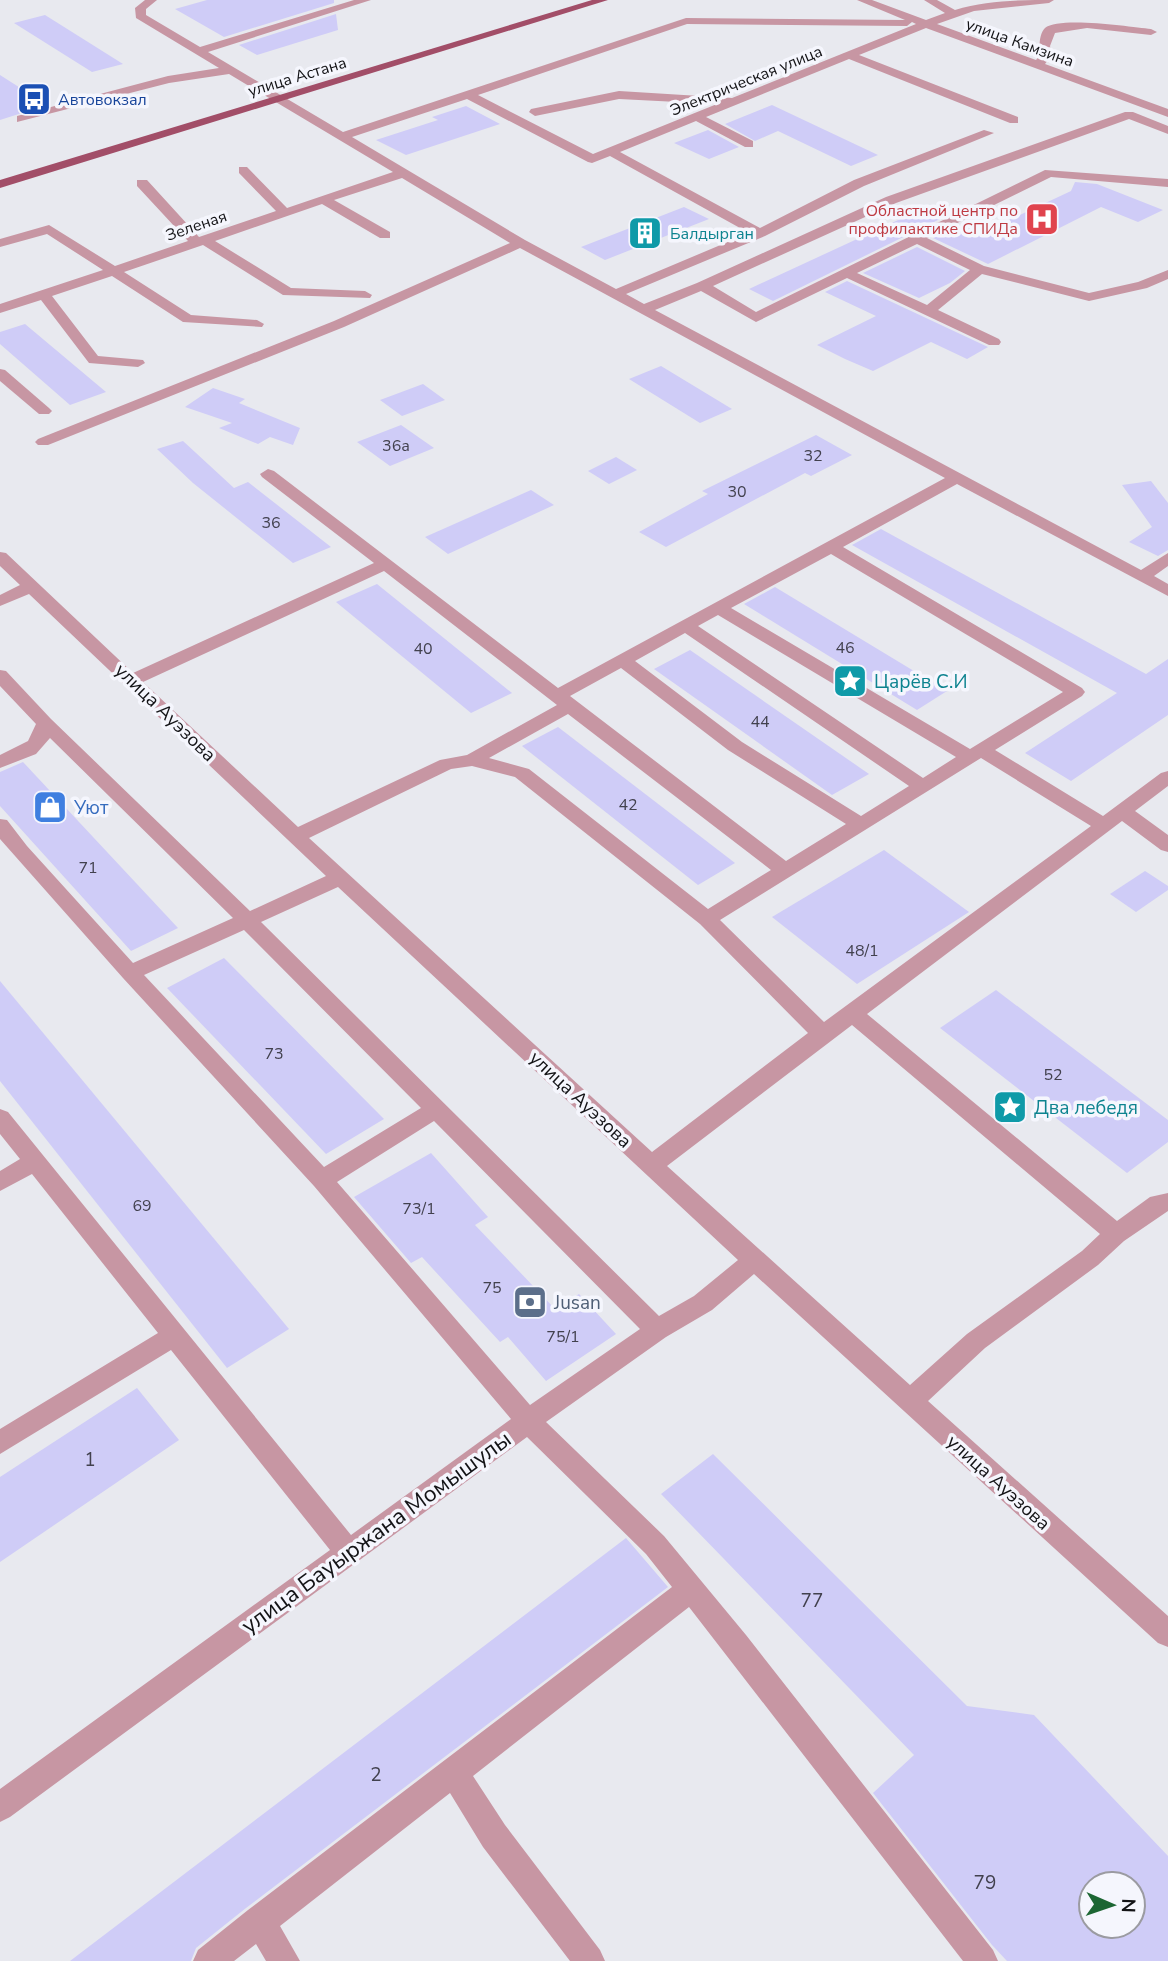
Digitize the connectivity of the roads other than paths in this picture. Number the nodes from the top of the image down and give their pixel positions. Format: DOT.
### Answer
graph roads {
  1 [pos="152,0"];
  2 [pos="366,0"];
  3 [pos="568,0"];
  4 [pos="603,0"];
  5 [pos="846,0"];
  6 [pos="862,0"];
  7 [pos="929,0"];
  8 [pos="1049,0"];
  9 [pos="954,14"];
  10 [pos="917,25"];
  11 [pos="1151,32"];
  12 [pos="198,51"];
  13 [pos="849,55"];
  14 [pos="1038,66"];
  15 [pos="231,70"];
  16 [pos="270,94"];
  17 [pos="467,94"];
  18 [pos="734,102"];
  19 [pos="535,112"];
  20 [pos="1168,113"];
  21 [pos="697,117"];
  22 [pos="21,119"];
  23 [pos="1014,120"];
  24 [pos="1168,130"];
  25 [pos="988,133"];
  26 [pos="344,136"];
  27 [pos="749,144"];
  28 [pos="611,152"];
  29 [pos="243,170"];
  30 [pos="0,172"];
  31 [pos="403,173"];
  32 [pos="142,183"];
  33 [pos="1168,183"];
  34 [pos="0,184"];
  35 [pos="324,200"];
  36 [pos="285,213"];
  37 [pos="760,233"];
  38 [pos="385,234"];
  39 [pos="916,238"];
  40 [pos="201,242"];
  41 [pos="0,243"];
  42 [pos="520,243"];
  43 [pos="979,269"];
  44 [pos="114,271"];
  45 [pos="846,273"];
  46 [pos="1168,274"];
  47 [pos="702,286"];
  48 [pos="615,294"];
  49 [pos="44,295"];
  50 [pos="365,295"];
  51 [pos="0,309"];
  52 [pos="644,309"];
  53 [pos="928,311"];
  54 [pos="257,324"];
  55 [pos="994,342"];
  56 [pos="138,363"];
  57 [pos="0,373"];
  58 [pos="44,411"];
  59 [pos="43,442"];
  60 [pos="268,474"];
  61 [pos="957,478"];
  62 [pos="831,547"];
  63 [pos="0,557"];
  64 [pos="1168,558"];
  65 [pos="386,564"];
  66 [pos="1142,577"];
  67 [pos="33,586"];
  68 [pos="1168,591"];
  69 [pos="0,601"];
  70 [pos="718,608"];
  71 [pos="686,626"];
  72 [pos="622,660"];
  73 [pos="0,675"];
  74 [pos="132,680"];
  75 [pos="563,701"];
  76 [pos="45,723"];
  77 [pos="975,753"];
  78 [pos="472,760"];
  79 [pos="0,762"];
  80 [pos="1168,777"];
  81 [pos="922,786"];
  82 [pos="1122,811"];
  83 [pos="860,824"];
  84 [pos="0,825"];
  85 [pos="1104,825"];
  86 [pos="297,836"];
  87 [pos="1168,845"];
  88 [pos="20,851"];
  89 [pos="0,861"];
  90 [pos="784,870"];
  91 [pos="340,878"];
  92 [pos="246,919"];
  93 [pos="708,919"];
  94 [pos="130,973"];
  95 [pos="853,1014"];
  96 [pos="822,1034"];
  97 [pos="436,1108"];
  98 [pos="0,1118"];
  99 [pos="35,1161"];
  100 [pos="652,1165"];
  101 [pos="322,1180"];
  102 [pos="0,1182"];
  103 [pos="1168,1202"];
  104 [pos="1116,1234"];
  105 [pos="754,1260"];
  106 [pos="657,1331"];
  107 [pos="175,1335"];
  108 [pos="910,1401"];
  109 [pos="527,1421"];
  110 [pos="0,1443"];
  111 [pos="348,1552"];
  112 [pos="691,1589"];
  113 [pos="1168,1634"];
  114 [pos="454,1773"];
  115 [pos="0,1807"];
  116 [pos="259,1921"];
  117 [pos="209,1961"];
  118 [pos="284,1961"];
  119 [pos="589,1961"];
  120 [pos="982,1961"];
  1 -- 12 [label="street"];
  2 -- 12 [label="street"];
  3 -- 16 [label="main road, улица Астана"];
  4 -- 16 [label="main road, улица Астана"];
  5 -- 10 [label="street"];
  6 -- 10 [label="street, улица Камзина"];
  7 -- 9 [label="street"];
  8 -- 9 [label="street, Электрическая улица"];
  9 -- 10 [label="street, Электрическая улица"];
  10 -- 13 [label="street, Электрическая улица"];
  10 -- 14 [label="street, улица Камзина"];
  10 -- 17 [label="street"];
  11 -- 14 [label="street"];
  12 -- 15 [label="street"];
  13 -- 18 [label="street, Электрическая улица"];
  13 -- 23 [label="street"];
  14 -- 20 [label="street, улица Камзина"];
  15 -- 16 [label="street"];
  15 -- 22 [label="street"];
  16 -- 26 [label="street"];
  16 -- 30 [label="main road, улица Астана"];
  16 -- 34 [label="main road, улица Астана"];
  17 -- 26 [label="street"];
  17 -- 28 [label="street, Электрическая улица"];
  18 -- 19 [label="street"];
  18 -- 21 [label="street, Электрическая улица"];
  21 -- 27 [label="street"];
  21 -- 28 [label="street, Электрическая улица"];
  24 -- 47 [label="street"];
  25 -- 37 [label="street"];
  26 -- 31 [label="street"];
  28 -- 37 [label="street"];
  29 -- 36 [label="street"];
  31 -- 35 [label="street, Зеленая"];
  31 -- 42 [label="street"];
  32 -- 40 [label="street"];
  33 -- 39 [label="street"];
  35 -- 36 [label="street, Зеленая"];
  35 -- 38 [label="street"];
  36 -- 40 [label="street, Зеленая"];
  37 -- 48 [label="street"];
  39 -- 43 [label="street"];
  39 -- 45 [label="street"];
  40 -- 44 [label="street, Зеленая"];
  40 -- 50 [label="street"];
  41 -- 44 [label="street"];
  42 -- 48 [label="street"];
  42 -- 59 [label="street"];
  43 -- 46 [label="street"];
  43 -- 53 [label="street"];
  44 -- 49 [label="street, Зеленая"];
  44 -- 54 [label="street"];
  45 -- 47 [label="street"];
  45 -- 53 [label="street"];
  47 -- 52 [label="street"];
  48 -- 52 [label="street"];
  49 -- 51 [label="street, Зеленая"];
  49 -- 56 [label="street"];
  52 -- 61 [label="street"];
  53 -- 55 [label="street"];
  57 -- 58 [label="street"];
  60 -- 65 [label="street"];
  61 -- 62 [label="street"];
  61 -- 66 [label="street"];
  62 -- 70 [label="street"];
  62 -- 77 [label="street"];
  63 -- 67 [label="street, улица Ауэзова"];
  64 -- 66 [label="street"];
  65 -- 74 [label="street"];
  65 -- 75 [label="street"];
  66 -- 68 [label="street"];
  67 -- 69 [label="street"];
  67 -- 74 [label="street, улица Ауэзова"];
  70 -- 71 [label="street"];
  70 -- 77 [label="street"];
  71 -- 72 [label="street"];
  71 -- 81 [label="street"];
  72 -- 75 [label="street"];
  72 -- 83 [label="street"];
  73 -- 76 [label="street"];
  74 -- 86 [label="street, улица Ауэзова"];
  75 -- 78 [label="street"];
  75 -- 90 [label="street"];
  76 -- 79 [label="street"];
  76 -- 92 [label="street"];
  77 -- 81 [label="street"];
  77 -- 85 [label="street"];
  78 -- 86 [label="street"];
  78 -- 93 [label="street"];
  80 -- 82 [label="street"];
  81 -- 83 [label="street"];
  82 -- 85 [label="street"];
  82 -- 87 [label="street"];
  83 -- 90 [label="street"];
  84 -- 88 [label="street"];
  85 -- 95 [label="street"];
  86 -- 91 [label="street, улица Ауэзова"];
  88 -- 89 [label="street"];
  88 -- 94 [label="street"];
  90 -- 93 [label="street"];
  91 -- 92 [label="street"];
  91 -- 100 [label="street, улица Ауэзова"];
  92 -- 94 [label="street"];
  92 -- 97 [label="street"];
  93 -- 96 [label="street"];
  94 -- 101 [label="street"];
  95 -- 96 [label="street"];
  95 -- 104 [label="street"];
  96 -- 100 [label="street"];
  97 -- 101 [label="street"];
  97 -- 106 [label="street"];
  98 -- 99 [label="street"];
  99 -- 102 [label="street"];
  99 -- 107 [label="street"];
  100 -- 105 [label="street, улица Ауэзова"];
  101 -- 109 [label="street"];
  103 -- 104 [label="street"];
  104 -- 108 [label="street"];
  105 -- 106 [label="street, улица Бауыржана Момышулы"];
  105 -- 108 [label="street, улица Ауэзова"];
  106 -- 109 [label="street, улица Бауыржана Момышулы"];
  107 -- 110 [label="street"];
  107 -- 111 [label="street"];
  108 -- 113 [label="street, улица Ауэзова"];
  109 -- 111 [label="street, улица Бауыржана Момышулы"];
  109 -- 112 [label="street"];
  111 -- 115 [label="street, улица Бауыржана Момышулы"];
  112 -- 114 [label="street"];
  112 -- 120 [label="street"];
  114 -- 116 [label="street"];
  114 -- 119 [label="street"];
  116 -- 117 [label="street"];
  116 -- 118 [label="street"];
}
